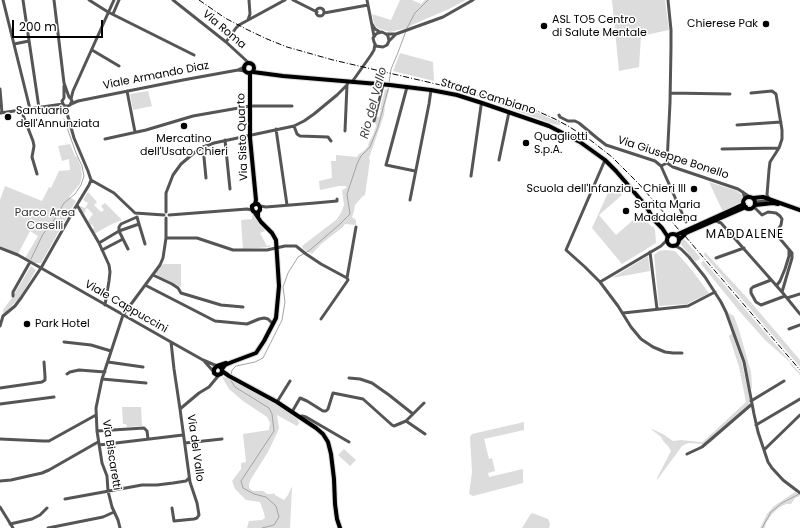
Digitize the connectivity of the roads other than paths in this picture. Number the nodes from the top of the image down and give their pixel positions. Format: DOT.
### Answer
graph roads {
  1 [pos="3,0"];
  2 [pos="23,0"];
  3 [pos="54,0"];
  4 [pos="89,0"];
  5 [pos="114,0"];
  6 [pos="120,0"];
  7 [pos="173,0"];
  8 [pos="249,0"];
  9 [pos="285,0"];
  10 [pos="293,0"];
  11 [pos="367,0"];
  12 [pos="473,0"];
  13 [pos="668,0"];
  14 [pos="368,5"];
  15 [pos="108,12"];
  16 [pos="113,14"];
  17 [pos="248,20"];
  18 [pos="371,23"];
  19 [pos="380,32"];
  20 [pos="386,34"];
  21 [pos="396,34"];
  22 [pos="374,36"];
  23 [pos="29,41"];
  24 [pos="388,41"];
  25 [pos="226,42"];
  26 [pos="14,44"];
  27 [pos="375,44"];
  28 [pos="380,47"];
  29 [pos="92,50"];
  30 [pos="194,55"];
  31 [pos="371,55"];
  32 [pos="119,66"];
  33 [pos="249,68"];
  34 [pos="64,83"];
  35 [pos="349,83"];
  36 [pos="384,85"];
  37 [pos="406,87"];
  38 [pos="0,89"];
  39 [pos="431,90"];
  40 [pos="127,91"];
  41 [pos="670,93"];
  42 [pos="751,93"];
  43 [pos="730,94"];
  44 [pos="64,98"];
  45 [pos="68,102"];
  46 [pos="482,103"];
  47 [pos="250,106"];
  48 [pos="292,106"];
  49 [pos="39,108"];
  50 [pos="30,109"];
  51 [pos="21,110"];
  52 [pos="509,112"];
  53 [pos="1,113"];
  54 [pos="559,115"];
  55 [pos="374,121"];
  56 [pos="781,122"];
  57 [pos="736,125"];
  58 [pos="294,126"];
  59 [pos="276,130"];
  60 [pos="344,131"];
  61 [pos="136,132"];
  62 [pos="251,135"];
  63 [pos="105,139"];
  64 [pos="224,140"];
  65 [pos="331,141"];
  66 [pos="203,147"];
  67 [pos="779,148"];
  68 [pos="722,149"];
  69 [pos="499,160"];
  70 [pos="605,160"];
  71 [pos="667,163"];
  72 [pos="661,166"];
  73 [pos="415,171"];
  74 [pos="37,174"];
  75 [pos="472,176"];
  76 [pos="206,178"];
  77 [pos="91,180"];
  78 [pos="230,189"];
  79 [pos="743,192"];
  80 [pos="337,199"];
  81 [pos="769,199"];
  82 [pos="410,200"];
  83 [pos="753,202"];
  84 [pos="745,203"];
  85 [pos="77,204"];
  86 [pos="781,204"];
  87 [pos="287,205"];
  88 [pos="256,208"];
  89 [pos="800,210"];
  90 [pos="137,215"];
  91 [pos="166,215"];
  92 [pos="725,217"];
  93 [pos="715,221"];
  94 [pos="686,222"];
  95 [pos="721,223"];
  96 [pos="139,224"];
  97 [pos="356,227"];
  98 [pos="119,231"];
  99 [pos="166,238"];
  100 [pos="670,238"];
  101 [pos="123,239"];
  102 [pos="679,240"];
  103 [pos="99,243"];
  104 [pos="144,244"];
  105 [pos="674,245"];
  106 [pos="0,248"];
  107 [pos="276,248"];
  108 [pos="744,248"];
  109 [pos="128,249"];
  110 [pos="681,249"];
  111 [pos="102,250"];
  112 [pos="789,250"];
  113 [pos="650,252"];
  114 [pos="716,258"];
  115 [pos="30,262"];
  116 [pos="41,268"];
  117 [pos="153,275"];
  118 [pos="347,278"];
  119 [pos="771,280"];
  120 [pos="600,282"];
  121 [pos="145,285"];
  122 [pos="777,286"];
  123 [pos="715,292"];
  124 [pos="782,292"];
  125 [pos="800,294"];
  126 [pos="13,296"];
  127 [pos="786,297"];
  128 [pos="105,305"];
  129 [pos="243,307"];
  130 [pos="657,309"];
  131 [pos="623,313"];
  132 [pos="800,314"];
  133 [pos="123,315"];
  134 [pos="1,316"];
  135 [pos="321,319"];
  136 [pos="273,324"];
  137 [pos="800,325"];
  138 [pos="0,326"];
  139 [pos="789,330"];
  140 [pos="64,342"];
  141 [pos="171,342"];
  142 [pos="111,351"];
  143 [pos="682,353"];
  144 [pos="203,360"];
  145 [pos="44,362"];
  146 [pos="108,362"];
  147 [pos="143,367"];
  148 [pos="105,372"];
  149 [pos="214,372"];
  150 [pos="223,372"];
  151 [pos="67,374"];
  152 [pos="349,378"];
  153 [pos="102,379"];
  154 [pos="290,381"];
  155 [pos="784,381"];
  156 [pos="146,383"];
  157 [pos="210,384"];
  158 [pos="0,388"];
  159 [pos="54,397"];
  160 [pos="800,399"];
  161 [pos="277,402"];
  162 [pos="752,402"];
  163 [pos="424,403"];
  164 [pos="0,404"];
  165 [pos="180,409"];
  166 [pos="292,412"];
  167 [pos="413,414"];
  168 [pos="96,415"];
  169 [pos="800,415"];
  170 [pos="299,417"];
  171 [pos="406,421"];
  172 [pos="756,425"];
  173 [pos="97,431"];
  174 [pos="425,434"];
  175 [pos="183,435"];
  176 [pos="0,439"];
  177 [pos="148,439"];
  178 [pos="222,439"];
  179 [pos="349,442"];
  180 [pos="99,443"];
  181 [pos="185,443"];
  182 [pos="764,450"];
  183 [pos="687,454"];
  184 [pos="189,478"];
  185 [pos="0,481"];
  186 [pos="108,491"];
  187 [pos="799,492"];
  188 [pos="65,499"];
  189 [pos="0,507"];
  190 [pos="48,508"];
  191 [pos="172,508"];
  192 [pos="114,512"];
  193 [pos="10,524"];
  194 [pos="13,528"];
  195 [pos="48,528"];
  196 [pos="120,528"];
  197 [pos="340,528"];
  1 -- 26 [label="street"];
  2 -- 23 [label="street"];
  3 -- 34 [label="street"];
  4 -- 15 [label="street"];
  5 -- 15 [label="street"];
  6 -- 16 [label="street"];
  7 -- 25 [label="street, Via Roma"];
  8 -- 17 [label="street"];
  9 -- 17 [label="street"];
  10 -- 14 [label="street"];
  11 -- 14 [label="street"];
  12 -- 21 [label="street"];
  13 -- 41 [label="street"];
  14 -- 18 [label="street"];
  15 -- 16 [label="street"];
  15 -- 29 [label="street"];
  16 -- 30 [label="street"];
  17 -- 25 [label="street"];
  18 -- 19 [label="street"];
  18 -- 22 [label="street"];
  19 -- 20 [label="street"];
  19 -- 22 [label="street"];
  20 -- 21 [label="street"];
  20 -- 24 [label="street"];
  21 -- 24 [label="street"];
  22 -- 27 [label="street"];
  23 -- 26 [label="street"];
  23 -- 49 [label="street"];
  24 -- 28 [label="street"];
  25 -- 33 [label="street, Via Roma"];
  26 -- 50 [label="street"];
  27 -- 28 [label="street"];
  27 -- 31 [label="street"];
  28 -- 31 [label="street"];
  29 -- 32 [label="street"];
  29 -- 45 [label="street"];
  31 -- 35 [label="street, Via Biscaretti"];
  33 -- 35 [label="main road, Strada Cambiano"];
  33 -- 40 [label="street, Viale Armando Diaz"];
  33 -- 47 [label="main road, Via Sisto Quarto"];
  34 -- 44 [label="street"];
  34 -- 45 [label="street"];
  35 -- 36 [label="main road, Strada Cambiano"];
  35 -- 58 [label="street, Via Biscaretti"];
  35 -- 60 [label="street"];
  36 -- 37 [label="main road, Strada Cambiano"];
  36 -- 55 [label="street"];
  37 -- 39 [label="main road, Strada Cambiano"];
  37 -- 73 [label="street"];
  38 -- 53 [label="street"];
  39 -- 46 [label="main road, Strada Cambiano"];
  39 -- 73 [label="street"];
  40 -- 45 [label="street, Viale Armando Diaz"];
  40 -- 61 [label="street"];
  41 -- 43 [label="street"];
  41 -- 71 [label="street"];
  42 -- 56 [label="street"];
  44 -- 45 [label="street"];
  44 -- 45 [label="street"];
  45 -- 49 [label="street"];
  45 -- 77 [label="street"];
  46 -- 52 [label="main road, Strada Cambiano"];
  46 -- 75 [label="street"];
  47 -- 48 [label="street"];
  47 -- 61 [label="street"];
  47 -- 62 [label="main road, Via Sisto Quarto"];
  49 -- 50 [label="street"];
  50 -- 51 [label="street"];
  51 -- 53 [label="street"];
  51 -- 74 [label="street"];
  52 -- 69 [label="street"];
  52 -- 70 [label="main road, Strada Cambiano"];
  54 -- 72 [label="street, Via Giuseppe Bonello"];
  56 -- 57 [label="street"];
  56 -- 67 [label="street"];
  58 -- 59 [label="street, Via Biscaretti"];
  58 -- 65 [label="street"];
  59 -- 62 [label="street, Via Biscaretti"];
  59 -- 87 [label="street"];
  61 -- 63 [label="street"];
  62 -- 64 [label="street, Via Biscaretti"];
  62 -- 88 [label="main road, Via Sisto Quarto"];
  64 -- 66 [label="street, Via Biscaretti"];
  64 -- 78 [label="street"];
  66 -- 76 [label="street"];
  66 -- 91 [label="street, Via Biscaretti"];
  67 -- 68 [label="street"];
  67 -- 81 [label="street"];
  70 -- 100 [label="main road, Strada Cambiano"];
  70 -- 120 [label="street"];
  71 -- 72 [label="street, Via Giuseppe Bonello"];
  71 -- 79 [label="street, Via Giuseppe Bonello"];
  72 -- 94 [label="street"];
  73 -- 82 [label="street"];
  77 -- 85 [label="street"];
  77 -- 90 [label="street"];
  79 -- 83 [label="street, Via Giuseppe Bonello"];
  79 -- 84 [label="street"];
  80 -- 87 [label="street"];
  81 -- 83 [label="main road"];
  81 -- 86 [label="main road"];
  83 -- 84 [label="main road"];
  83 -- 84 [label="main road"];
  83 -- 86 [label="main road"];
  83 -- 112 [label="street, Via Giuseppe Bonello"];
  84 -- 92 [label="main road"];
  84 -- 100 [label="main road"];
  85 -- 103 [label="street"];
  85 -- 116 [label="street"];
  86 -- 89 [label="main road"];
  87 -- 88 [label="street"];
  88 -- 91 [label="street"];
  88 -- 107 [label="main road"];
  90 -- 91 [label="street"];
  90 -- 96 [label="street"];
  90 -- 98 [label="street"];
  91 -- 99 [label="street, Via Biscaretti"];
  92 -- 93 [label="main road"];
  92 -- 95 [label="street"];
  93 -- 95 [label="street"];
  93 -- 102 [label="main road"];
  95 -- 108 [label="street"];
  96 -- 98 [label="street"];
  96 -- 104 [label="street"];
  97 -- 118 [label="street"];
  98 -- 101 [label="street"];
  98 -- 103 [label="street"];
  99 -- 107 [label="street"];
  99 -- 117 [label="street, Via Biscaretti"];
  100 -- 102 [label="main road, Strada Cambiano"];
  100 -- 105 [label="main road"];
  100 -- 113 [label="street"];
  101 -- 109 [label="street"];
  101 -- 111 [label="street"];
  102 -- 105 [label="main road"];
  102 -- 110 [label="street"];
  103 -- 111 [label="street"];
  105 -- 110 [label="street"];
  106 -- 115 [label="street, Viale Cappuccini"];
  107 -- 118 [label="street"];
  107 -- 136 [label="main road"];
  108 -- 114 [label="street"];
  108 -- 119 [label="street"];
  110 -- 123 [label="street"];
  111 -- 128 [label="street"];
  112 -- 122 [label="street"];
  112 -- 124 [label="street"];
  113 -- 120 [label="street"];
  113 -- 130 [label="street"];
  115 -- 116 [label="street, Viale Cappuccini"];
  115 -- 126 [label="street"];
  116 -- 128 [label="street, Viale Cappuccini"];
  116 -- 134 [label="street"];
  117 -- 121 [label="street, Via Biscaretti"];
  117 -- 129 [label="street"];
  118 -- 135 [label="street"];
  119 -- 122 [label="street"];
  119 -- 127 [label="street"];
  120 -- 131 [label="street"];
  121 -- 133 [label="street, Via Biscaretti"];
  121 -- 136 [label="street"];
  122 -- 124 [label="street"];
  123 -- 130 [label="street"];
  123 -- 162 [label="street"];
  124 -- 127 [label="street"];
  125 -- 127 [label="street"];
  127 -- 132 [label="street"];
  128 -- 133 [label="street, Viale Cappuccini"];
  130 -- 131 [label="street"];
  131 -- 143 [label="street"];
  133 -- 141 [label="street, Viale Cappuccini"];
  133 -- 142 [label="street, Via Biscaretti"];
  134 -- 138 [label="street"];
  136 -- 150 [label="main road"];
  137 -- 139 [label="street"];
  140 -- 142 [label="street"];
  141 -- 144 [label="street, Viale Cappuccini"];
  141 -- 165 [label="street, Via del Vallo"];
  142 -- 146 [label="street, Via Biscaretti"];
  144 -- 149 [label="street, Viale Cappuccini"];
  144 -- 150 [label="street, Viale Cappuccini"];
  145 -- 158 [label="street"];
  146 -- 147 [label="street"];
  146 -- 148 [label="street, Via Biscaretti"];
  148 -- 151 [label="street"];
  148 -- 153 [label="street, Via Biscaretti"];
  149 -- 150 [label="main road"];
  149 -- 150 [label="main road"];
  149 -- 157 [label="street"];
  150 -- 157 [label="street"];
  150 -- 161 [label="main road, Viale Cappuccini"];
  152 -- 167 [label="street"];
  153 -- 156 [label="street"];
  153 -- 168 [label="street, Via Biscaretti"];
  154 -- 161 [label="street"];
  155 -- 162 [label="street"];
  157 -- 165 [label="street"];
  159 -- 164 [label="street"];
  160 -- 172 [label="street"];
  161 -- 166 [label="main road, Viale Cappuccini"];
  162 -- 172 [label="street"];
  162 -- 183 [label="street"];
  163 -- 167 [label="street"];
  165 -- 175 [label="street, Via del Vallo"];
  166 -- 170 [label="main road, Viale Cappuccini"];
  166 -- 171 [label="street"];
  167 -- 171 [label="street"];
  168 -- 173 [label="street, Via Biscaretti"];
  168 -- 176 [label="street"];
  169 -- 182 [label="street"];
  170 -- 179 [label="street"];
  170 -- 197 [label="main road, Viale Cappuccini"];
  171 -- 174 [label="street"];
  172 -- 182 [label="street"];
  173 -- 177 [label="street"];
  173 -- 180 [label="street, Via Biscaretti"];
  175 -- 177 [label="street"];
  175 -- 181 [label="street, Via del Vallo"];
  177 -- 180 [label="street"];
  178 -- 181 [label="street"];
  180 -- 185 [label="street"];
  180 -- 186 [label="street, Via Biscaretti"];
  181 -- 184 [label="street, Via del Vallo"];
  182 -- 187 [label="street"];
  184 -- 186 [label="street"];
  184 -- 191 [label="street, Via del Vallo"];
  186 -- 188 [label="street"];
  186 -- 192 [label="street, Via Biscaretti"];
  189 -- 193 [label="street"];
  190 -- 193 [label="street"];
  192 -- 195 [label="street"];
  192 -- 196 [label="street, Via Biscaretti"];
  193 -- 194 [label="street"];
}
